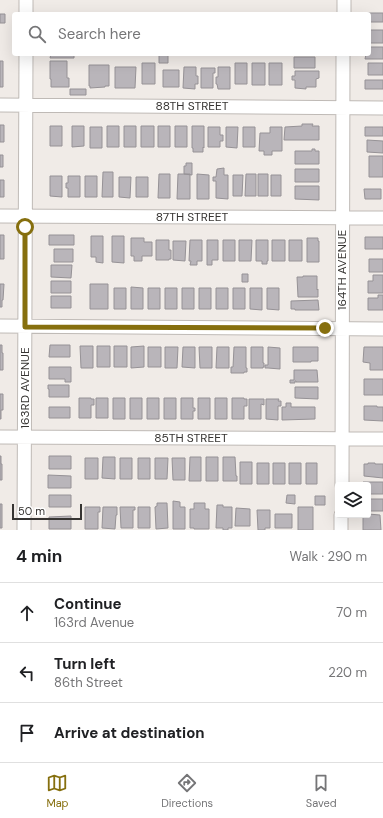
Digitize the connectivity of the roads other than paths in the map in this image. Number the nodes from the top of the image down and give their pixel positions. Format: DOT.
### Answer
graph roads {
  1 [pos="26,0"];
  2 [pos="344,0"];
  3 [pos="26,12"];
  4 [pos="344,12"];
  5 [pos="26,56"];
  6 [pos="343,56"];
  7 [pos="0,105"];
  8 [pos="25,105"];
  9 [pos="343,108"];
  10 [pos="383,108"];
  11 [pos="0,216"];
  12 [pos="25,216"];
  13 [pos="343,218"];
  14 [pos="383,218"];
  15 [pos="0,326"];
  16 [pos="25,327"];
  17 [pos="342,328"];
  18 [pos="383,329"];
  19 [pos="0,437"];
  20 [pos="25,437"];
  21 [pos="342,439"];
  22 [pos="383,439"];
  23 [pos="342,482"];
  24 [pos="341,518"];
  25 [pos="24,530"];
  26 [pos="341,530"];
  1 -- 3 [label="street"];
  2 -- 4 [label="street"];
  5 -- 8 [label="street, 163RD AVENUE"];
  6 -- 9 [label="street, 164TH AVENUE"];
  7 -- 8 [label="street, 88TH STREET"];
  8 -- 9 [label="street, 88TH STREET"];
  8 -- 12 [label="street, 163RD AVENUE"];
  9 -- 10 [label="street, 88TH STREET"];
  9 -- 13 [label="street, 164TH AVENUE"];
  11 -- 12 [label="street, 87TH STREET"];
  12 -- 13 [label="street, 87TH STREET"];
  12 -- 16 [label="street, 163RD AVENUE"];
  13 -- 14 [label="street, 87TH STREET"];
  13 -- 17 [label="street, 164TH AVENUE"];
  15 -- 16 [label="street"];
  16 -- 17 [label="street"];
  16 -- 20 [label="street, 163RD AVENUE"];
  17 -- 18 [label="street"];
  17 -- 21 [label="street, 164TH AVENUE"];
  19 -- 20 [label="street, 85TH STREET"];
  20 -- 21 [label="street, 85TH STREET"];
  20 -- 25 [label="street, 163RD AVENUE"];
  21 -- 22 [label="street, 85TH STREET"];
  21 -- 23 [label="street, 164TH AVENUE"];
  24 -- 26 [label="street"];
}
